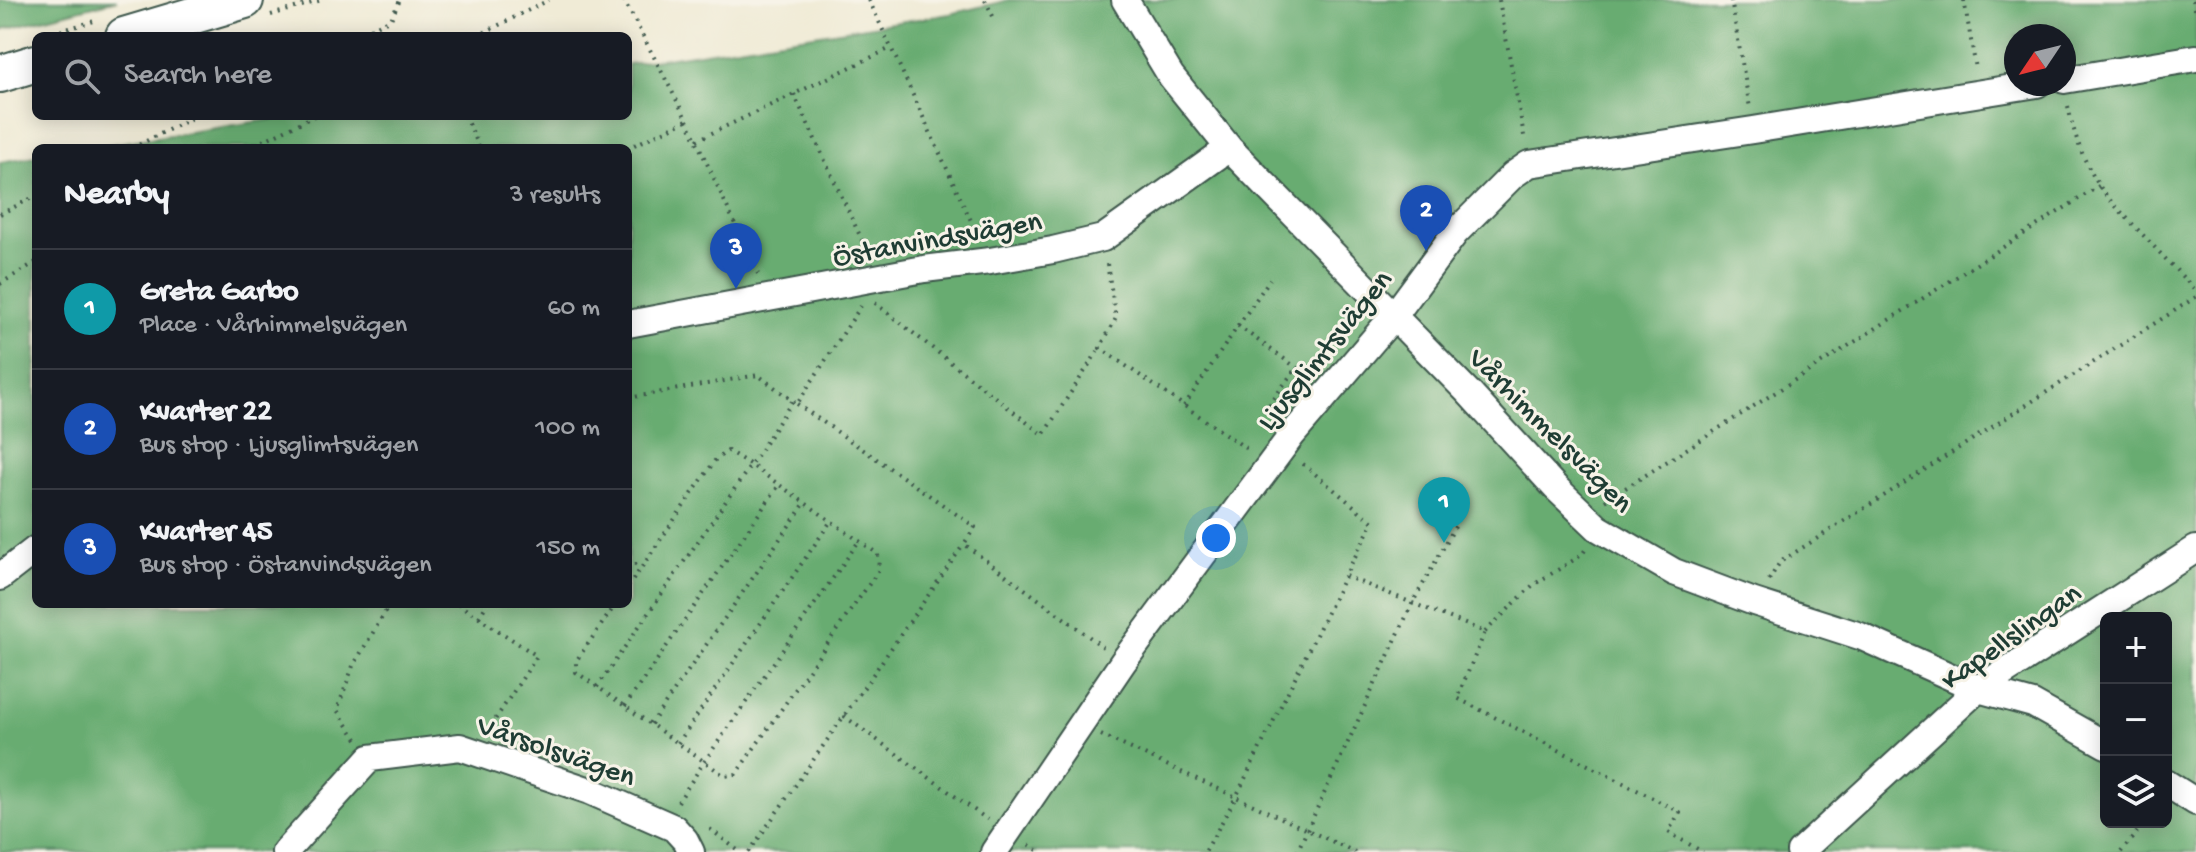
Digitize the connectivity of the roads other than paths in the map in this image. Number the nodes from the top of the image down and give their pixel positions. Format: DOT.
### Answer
graph roads {
  1 [pos="245,0"];
  2 [pos="1125,0"];
  3 [pos="137,32"];
  4 [pos="2196,58"];
  5 [pos="32,64"];
  6 [pos="0,74"];
  7 [pos="2076,87"];
  8 [pos="2004,89"];
  9 [pos="1229,148"];
  10 [pos="1393,317"];
  11 [pos="632,323"];
  12 [pos="2196,549"];
  13 [pos="32,552"];
  14 [pos="0,577"];
  15 [pos="1978,689"];
  16 [pos="2100,742"];
  17 [pos="2172,787"];
  18 [pos="2196,802"];
  19 [pos="1000,843"];
  20 [pos="285,852"];
  21 [pos="691,852"];
  22 [pos="1800,852"];
  1 -- 3 [label="street"];
  2 -- 9 [label="street, Vårhimmelsvägen"];
  4 -- 7 [label="street"];
  5 -- 6 [label="street"];
  8 -- 10 [label="street, Ljusglimtsvägen"];
  9 -- 10 [label="street, Vårhimmelsvägen"];
  9 -- 11 [label="street, Östanvindsvägen"];
  10 -- 15 [label="street, Vårhimmelsvägen"];
  10 -- 19 [label="street, Ljusglimtsvägen"];
  12 -- 15 [label="street, Kapellslingan"];
  13 -- 14 [label="street"];
  15 -- 16 [label="street, Vårhimmelsvägen"];
  15 -- 22 [label="street, Kapellslingan"];
  17 -- 18 [label="street"];
  20 -- 21 [label="street, Vårsolsvägen"];
}
